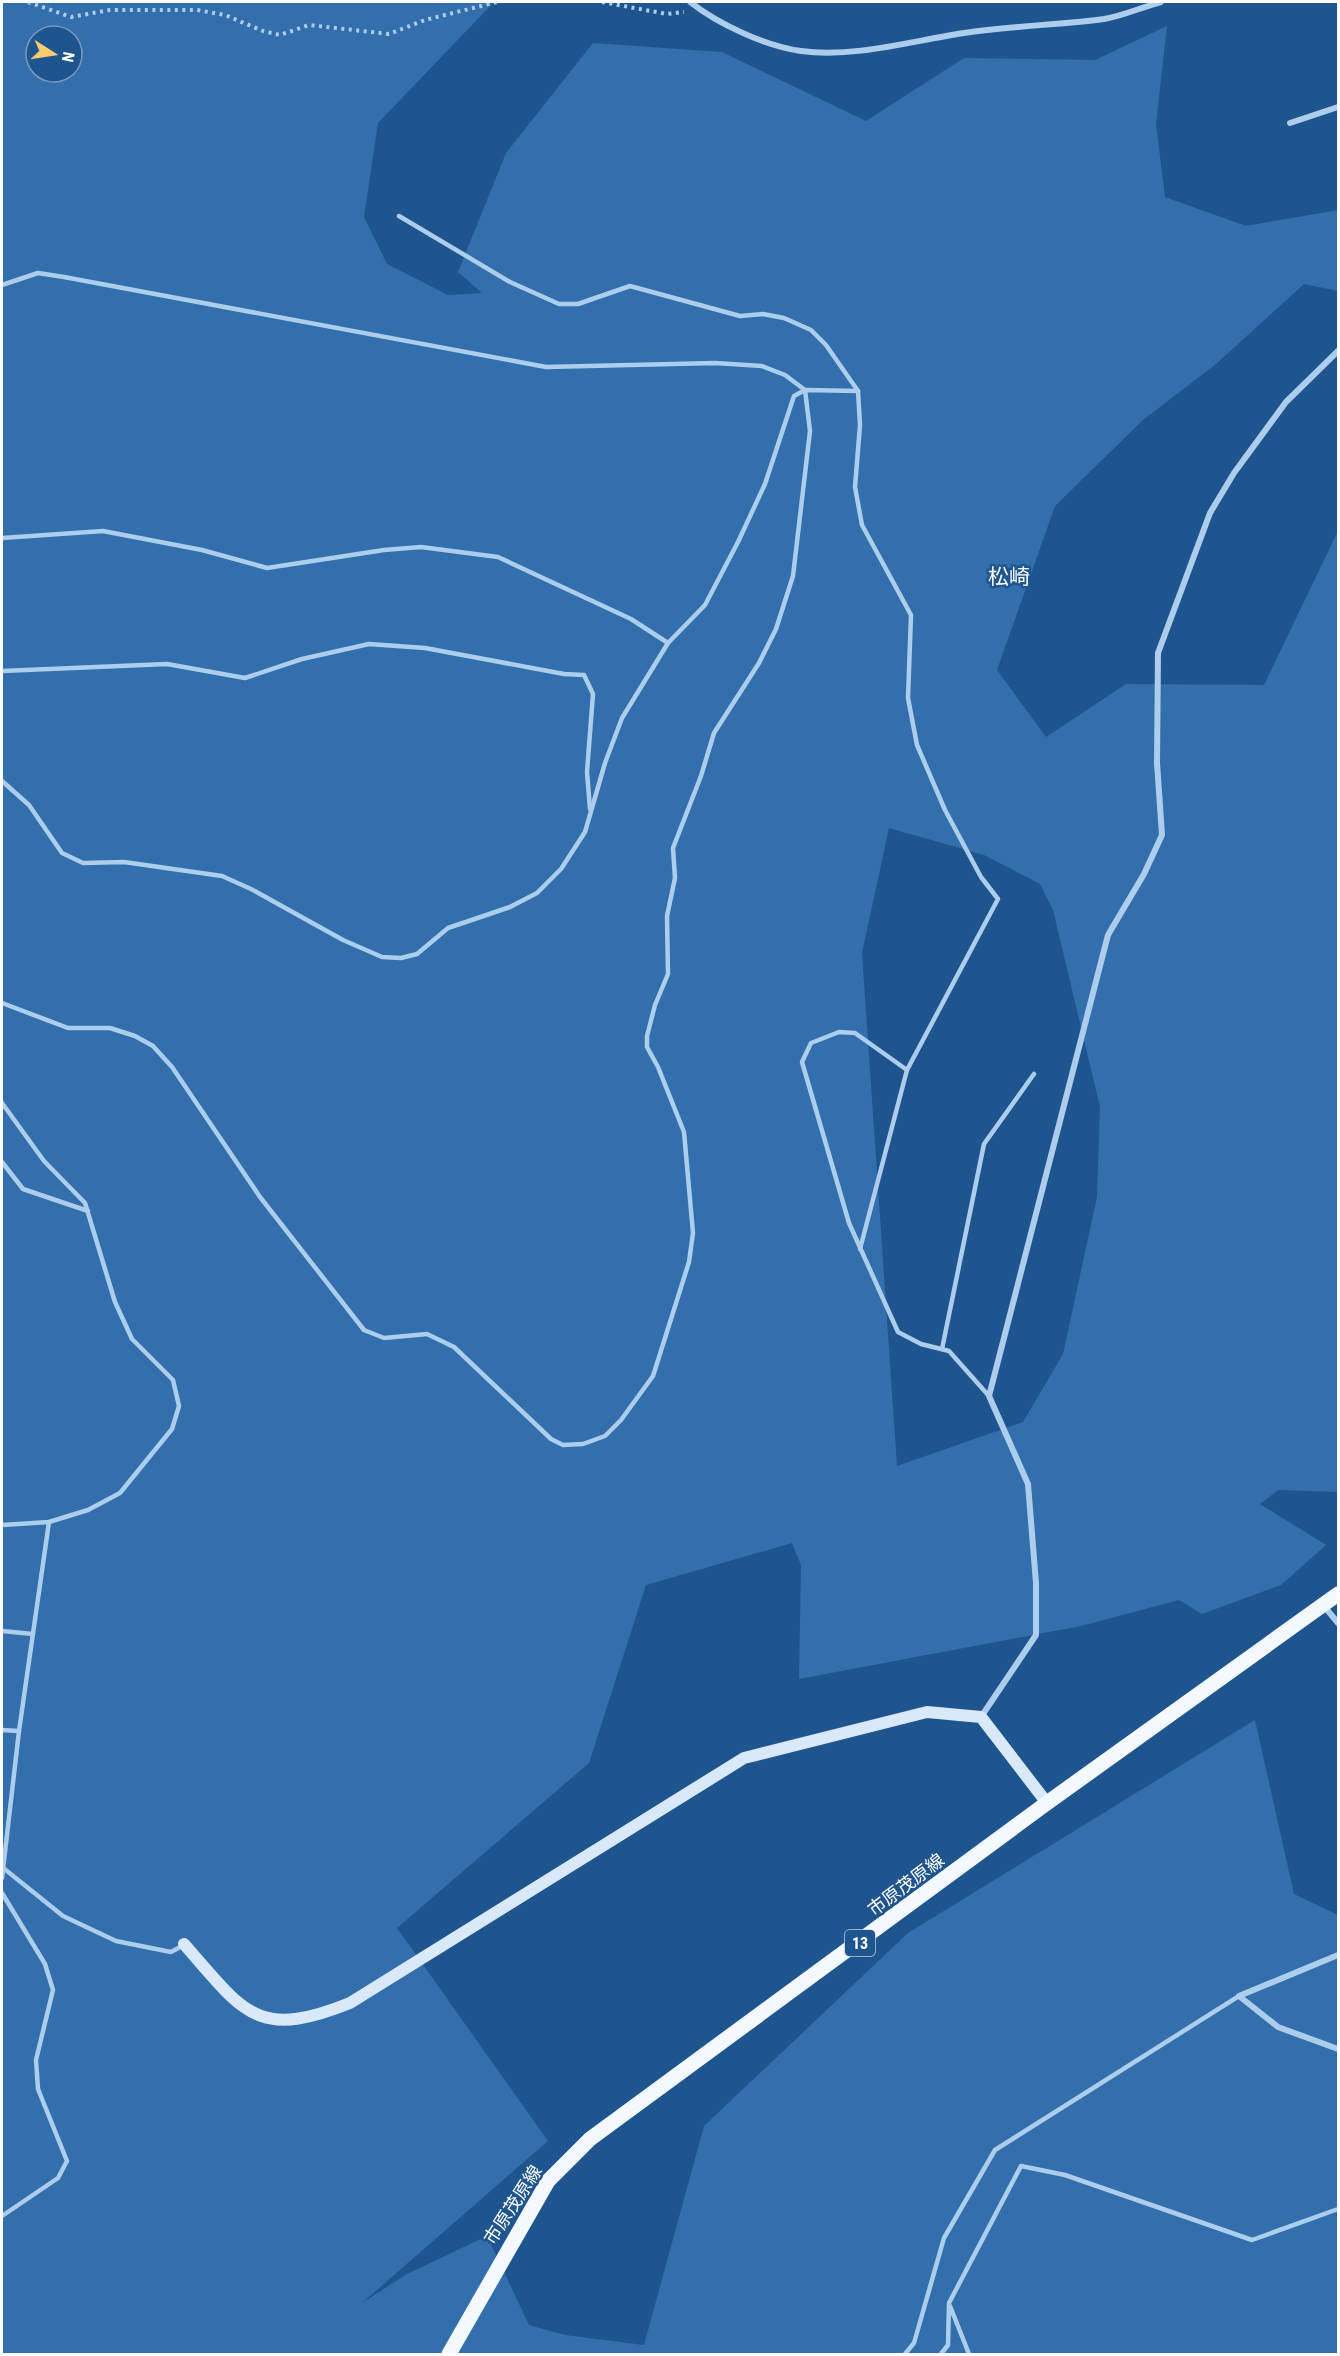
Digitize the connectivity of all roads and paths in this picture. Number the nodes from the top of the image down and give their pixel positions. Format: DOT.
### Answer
graph roads {
  1 [pos="28,2"];
  2 [pos="497,2"];
  3 [pos="602,2"];
  4 [pos="690,2"];
  5 [pos="1161,2"];
  6 [pos="700,10"];
  7 [pos="1338,107"];
  8 [pos="1290,123"];
  9 [pos="399,216"];
  10 [pos="2,285"];
  11 [pos="1338,351"];
  12 [pos="805,390"];
  13 [pos="858,391"];
  14 [pos="2,538"];
  15 [pos="668,643"];
  16 [pos="2,671"];
  17 [pos="2,781"];
  18 [pos="590,814"];
  19 [pos="2,1003"];
  20 [pos="907,1070"];
  21 [pos="1034,1074"];
  22 [pos="2,1103"];
  23 [pos="2,1162"];
  24 [pos="88,1211"];
  25 [pos="860,1249"];
  26 [pos="942,1349"];
  27 [pos="989,1396"];
  28 [pos="49,1522"];
  29 [pos="2,1526"];
  30 [pos="1338,1594"];
  31 [pos="1324,1605"];
  32 [pos="1338,1623"];
  33 [pos="2,1631"];
  34 [pos="33,1634"];
  35 [pos="981,1717"];
  36 [pos="2,1730"];
  37 [pos="19,1731"];
  38 [pos="1047,1803"];
  39 [pos="2,1816"];
  40 [pos="9,1818"];
  41 [pos="2,1868"];
  42 [pos="2,1878"];
  43 [pos="2,1893"];
  44 [pos="184,1944"];
  45 [pos="1338,1955"];
  46 [pos="1239,1996"];
  47 [pos="1338,2049"];
  48 [pos="1338,2209"];
  49 [pos="2,2216"];
  50 [pos="949,2303"];
  51 [pos="449,2355"];
  52 [pos="905,2355"];
  53 [pos="941,2355"];
  54 [pos="969,2355"];
  1 -- 2 [label="path"];
  3 -- 6 [label="path"];
  4 -- 6 [label="street"];
  5 -- 6 [label="street"];
  7 -- 8 [label="street"];
  9 -- 13 [label="lane"];
  10 -- 12 [label="lane"];
  11 -- 27 [label="street"];
  12 -- 13 [label="lane"];
  12 -- 15 [label="lane"];
  12 -- 19 [label="lane"];
  13 -- 20 [label="lane"];
  14 -- 15 [label="lane"];
  15 -- 18 [label="lane"];
  16 -- 18 [label="lane"];
  17 -- 18 [label="lane"];
  20 -- 25 [label="lane"];
  20 -- 25 [label="lane"];
  21 -- 26 [label="lane"];
  22 -- 24 [label="lane"];
  23 -- 24 [label="lane"];
  24 -- 28 [label="lane"];
  25 -- 26 [label="lane"];
  26 -- 27 [label="lane"];
  27 -- 35 [label="street"];
  28 -- 29 [label="lane"];
  28 -- 34 [label="lane"];
  30 -- 31 [label="main road, 市原茂原線 / 13"];
  31 -- 32 [label="street"];
  31 -- 38 [label="main road, 市原茂原線 / 13"];
  33 -- 34 [label="lane"];
  34 -- 37 [label="lane"];
  35 -- 38 [label="street"];
  35 -- 44 [label="street"];
  36 -- 37 [label="lane"];
  37 -- 40 [label="lane"];
  38 -- 51 [label="main road, 市原茂原線 / 13"];
  39 -- 40 [label="lane"];
  40 -- 41 [label="lane"];
  41 -- 42 [label="lane"];
  41 -- 44 [label="lane"];
  43 -- 49 [label="lane"];
  45 -- 46 [label="street"];
  46 -- 47 [label="street"];
  46 -- 52 [label="lane"];
  48 -- 50 [label="lane"];
  50 -- 53 [label="lane"];
  50 -- 54 [label="lane"];
}
